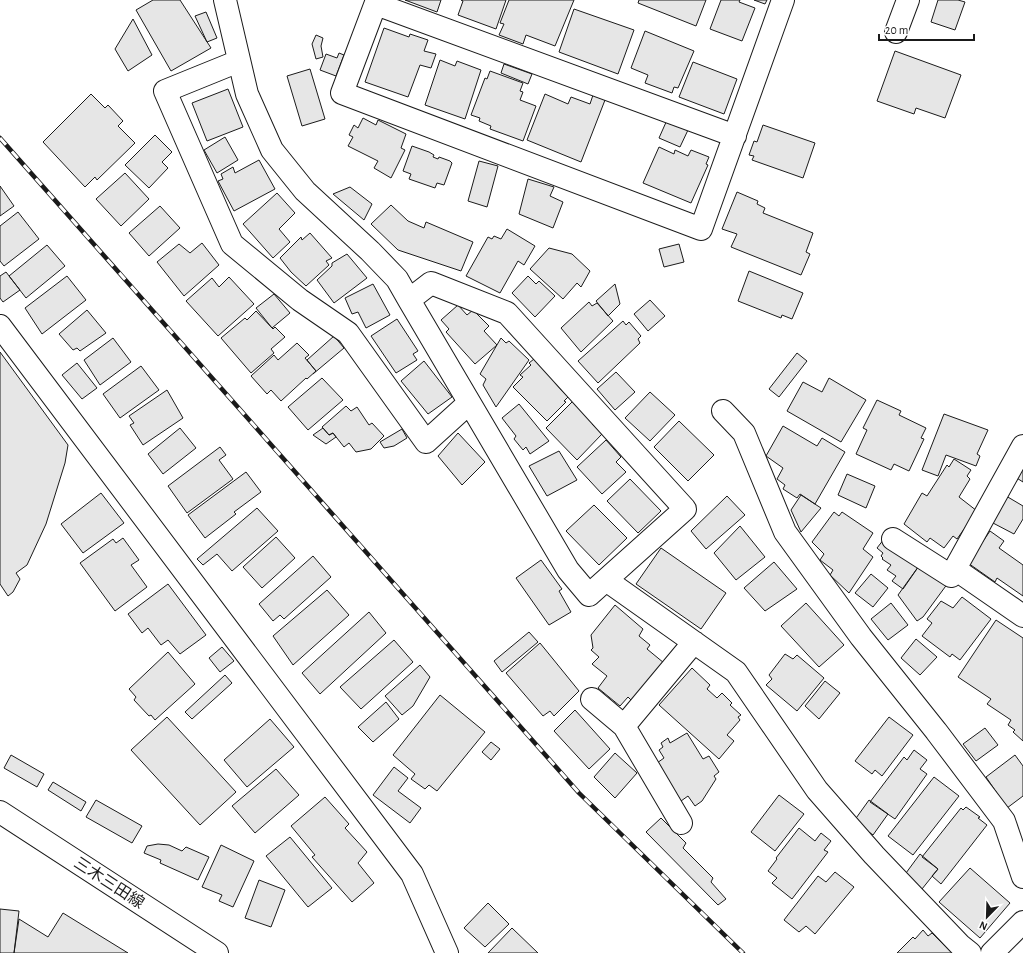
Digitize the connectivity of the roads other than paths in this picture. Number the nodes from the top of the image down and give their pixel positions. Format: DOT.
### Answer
graph roads {
  1 [pos="225,0"];
  2 [pos="783,0"];
  3 [pos="908,0"];
  4 [pos="377,2"];
  5 [pos="896,32"];
  6 [pos="239,61"];
  7 [pos="735,136"];
  8 [pos="409,300"];
  9 [pos="0,326"];
  10 [pos="469,403"];
  11 [pos="723,411"];
  12 [pos="1023,446"];
  13 [pos="893,539"];
  14 [pos="955,569"];
  15 [pos="606,580"];
  16 [pos="1023,616"];
  17 [pos="694,642"];
  18 [pos="592,698"];
  19 [pos="624,726"];
  20 [pos="0,812"];
  21 [pos="681,823"];
  22 [pos="1023,876"];
  23 [pos="1023,922"];
  24 [pos="217,953"];
  25 [pos="448,953"];
  26 [pos="970,953"];
  27 [pos="992,953"];
  1 -- 6 [label="street"];
  2 -- 7 [label="street"];
  3 -- 5 [label="street"];
  4 -- 7 [label="street"];
  4 -- 7 [label="street"];
  6 -- 8 [label="street"];
  6 -- 10 [label="street"];
  8 -- 10 [label="street"];
  8 -- 15 [label="street"];
  9 -- 25 [label="street"];
  10 -- 15 [label="street"];
  11 -- 22 [label="street"];
  12 -- 14 [label="street"];
  13 -- 14 [label="street"];
  14 -- 16 [label="street"];
  15 -- 17 [label="street"];
  17 -- 19 [label="street"];
  17 -- 26 [label="street"];
  18 -- 19 [label="street"];
  19 -- 21 [label="street"];
  20 -- 24 [label="street, 三木三田線"];
  23 -- 27 [label="street"];
}
